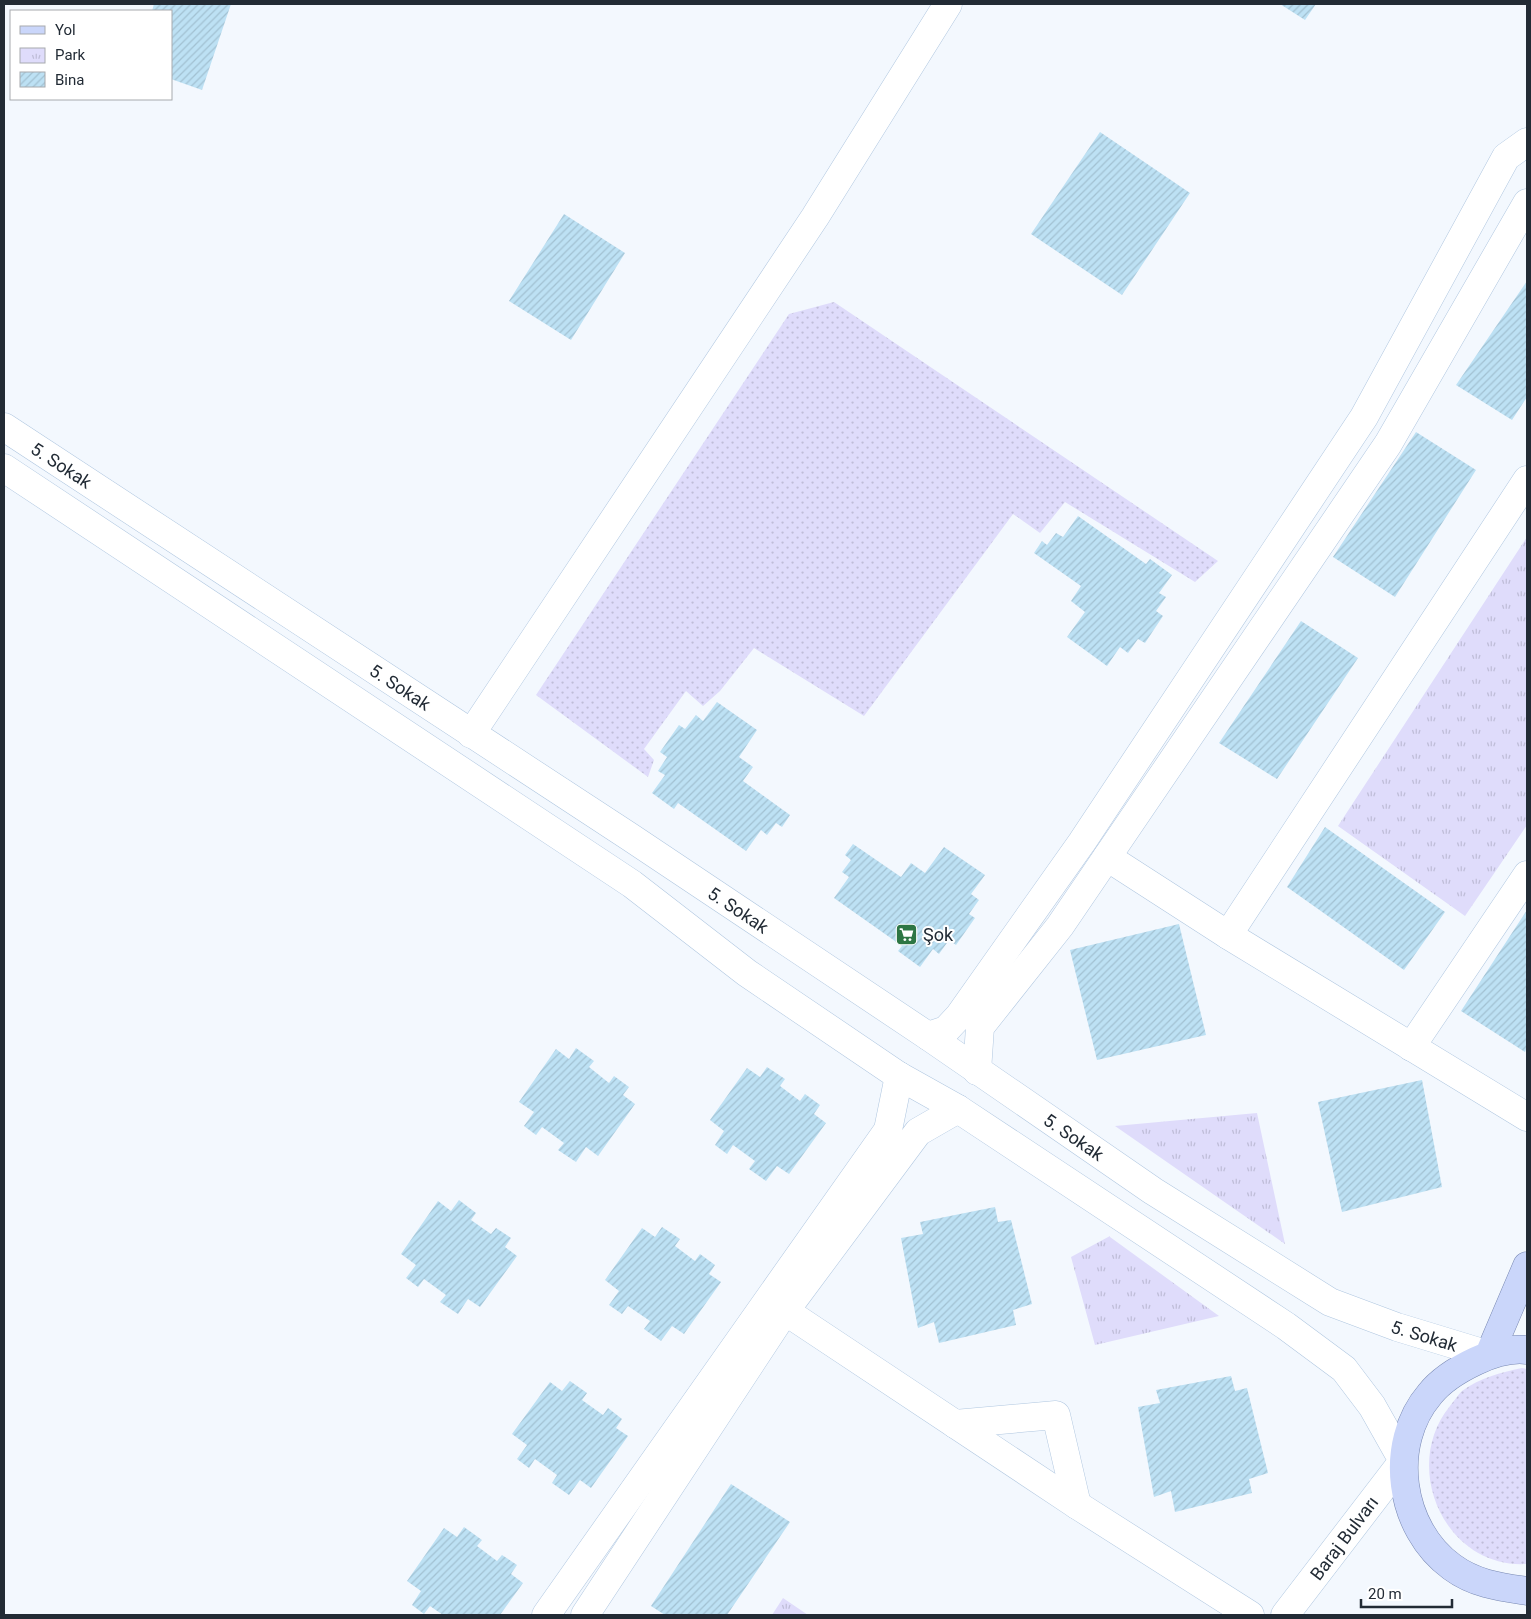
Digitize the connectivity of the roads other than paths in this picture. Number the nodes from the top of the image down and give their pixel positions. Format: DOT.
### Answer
graph roads {
  1 [pos="948,4"];
  2 [pos="1527,142"];
  3 [pos="1527,203"];
  4 [pos="4,427"];
  5 [pos="4,468"];
  6 [pos="1527,480"];
  7 [pos="471,734"];
  8 [pos="1107,857"];
  9 [pos="1527,875"];
  10 [pos="1228,935"];
  11 [pos="928,1036"];
  12 [pos="1411,1046"];
  13 [pos="977,1071"];
  14 [pos="899,1076"];
  15 [pos="958,1109"];
  16 [pos="1527,1117"];
  17 [pos="1527,1266"];
  18 [pos="785,1311"];
  19 [pos="1527,1350"];
  20 [pos="1489,1355"];
  21 [pos="955,1424"];
  22 [pos="1403,1460"];
  23 [pos="1078,1505"];
  24 [pos="1527,1591"];
  25 [pos="546,1615"];
  26 [pos="585,1615"];
  27 [pos="1250,1615"];
  28 [pos="1285,1615"];
  1 -- 7 [label="street"];
  2 -- 11 [label="street"];
  3 -- 8 [label="street"];
  4 -- 7 [label="street, 5. Sokak"];
  5 -- 14 [label="street, 5. Sokak"];
  6 -- 10 [label="street"];
  7 -- 11 [label="street, 5. Sokak"];
  8 -- 10 [label="street"];
  8 -- 13 [label="street"];
  9 -- 12 [label="street"];
  10 -- 12 [label="street"];
  11 -- 13 [label="street, 5. Sokak"];
  12 -- 16 [label="street"];
  13 -- 20 [label="street, 5. Sokak"];
  14 -- 15 [label="street, 5. Sokak"];
  14 -- 25 [label="street"];
  15 -- 18 [label="street"];
  15 -- 22 [label="street, 5. Sokak"];
  17 -- 20 [label="main road"];
  18 -- 21 [label="street"];
  18 -- 26 [label="street"];
  19 -- 20 [label="main road"];
  20 -- 22 [label="main road"];
  21 -- 23 [label="street"];
  21 -- 23 [label="street"];
  22 -- 24 [label="main road"];
  22 -- 28 [label="street, Baraj Bulvarı"];
  23 -- 27 [label="street"];
}
